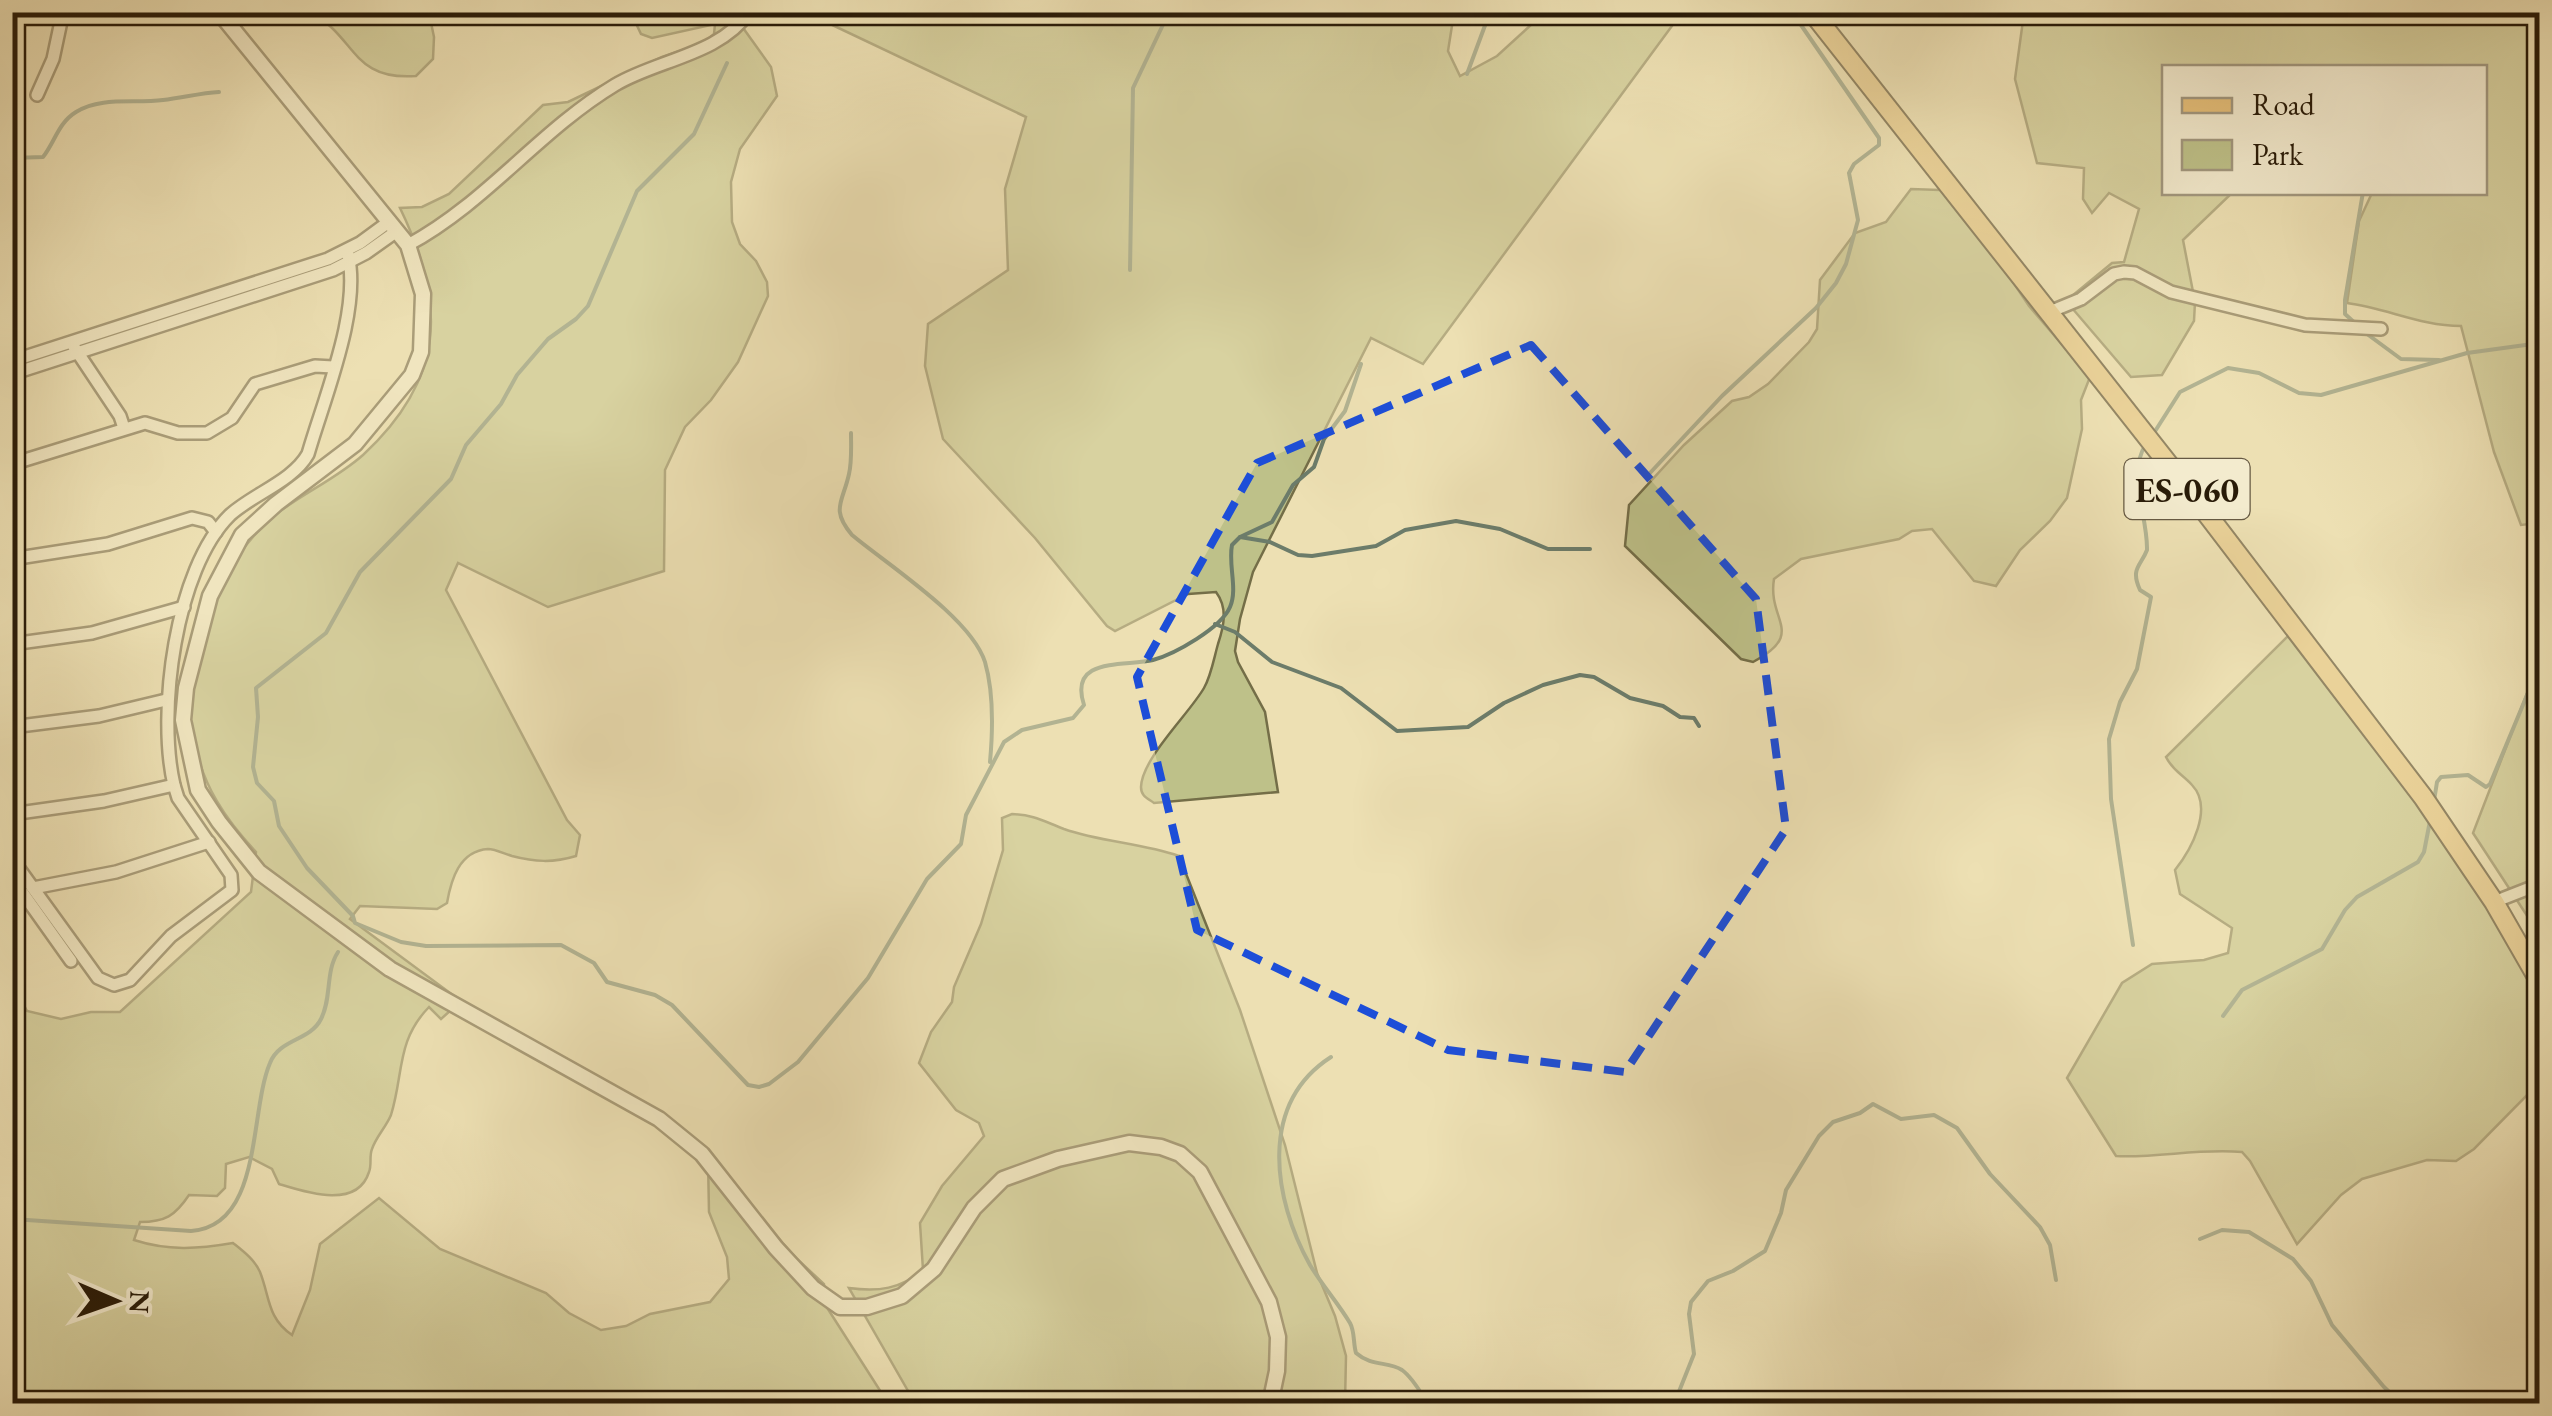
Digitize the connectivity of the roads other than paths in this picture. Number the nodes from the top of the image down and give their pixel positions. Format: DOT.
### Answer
graph roads {
  1 [pos="62,12"];
  2 [pos="219,12"];
  3 [pos="749,12"];
  4 [pos="1812,12"];
  5 [pos="38,95"];
  6 [pos="394,226"];
  7 [pos="408,246"];
  8 [pos="348,257"];
  9 [pos="2047,313"];
  10 [pos="2381,330"];
  11 [pos="74,348"];
  12 [pos="12,361"];
  13 [pos="333,366"];
  14 [pos="12,374"];
  15 [pos="124,428"];
  16 [pos="12,464"];
  17 [pos="216,532"];
  18 [pos="12,559"];
  19 [pos="184,607"];
  20 [pos="12,644"];
  21 [pos="166,700"];
  22 [pos="12,728"];
  23 [pos="174,785"];
  24 [pos="12,814"];
  25 [pos="209,842"];
  26 [pos="12,859"];
  27 [pos="14,882"];
  28 [pos="2540,884"];
  29 [pos="33,888"];
  30 [pos="2494,902"];
  31 [pos="70,961"];
  32 [pos="2540,982"];
  33 [pos="1270,1404"];
  1 -- 5 [label="street"];
  2 -- 6 [label="street"];
  3 -- 7 [label="street"];
  4 -- 9 [label="main road, ES-060"];
  6 -- 7 [label="street"];
  6 -- 8 [label="street"];
  7 -- 33 [label="street"];
  8 -- 11 [label="street"];
  8 -- 13 [label="street"];
  9 -- 10 [label="street"];
  9 -- 30 [label="main road, ES-060"];
  11 -- 12 [label="street"];
  11 -- 14 [label="street"];
  11 -- 15 [label="street"];
  13 -- 15 [label="street"];
  13 -- 17 [label="street"];
  15 -- 16 [label="street"];
  17 -- 18 [label="street"];
  17 -- 19 [label="street"];
  19 -- 20 [label="street"];
  19 -- 21 [label="street"];
  21 -- 22 [label="street"];
  21 -- 23 [label="street"];
  23 -- 24 [label="street"];
  23 -- 25 [label="street"];
  25 -- 29 [label="street"];
  25 -- 29 [label="street"];
  26 -- 29 [label="street"];
  27 -- 31 [label="street"];
  28 -- 30 [label="street"];
  30 -- 32 [label="main road, ES-060"];
}
